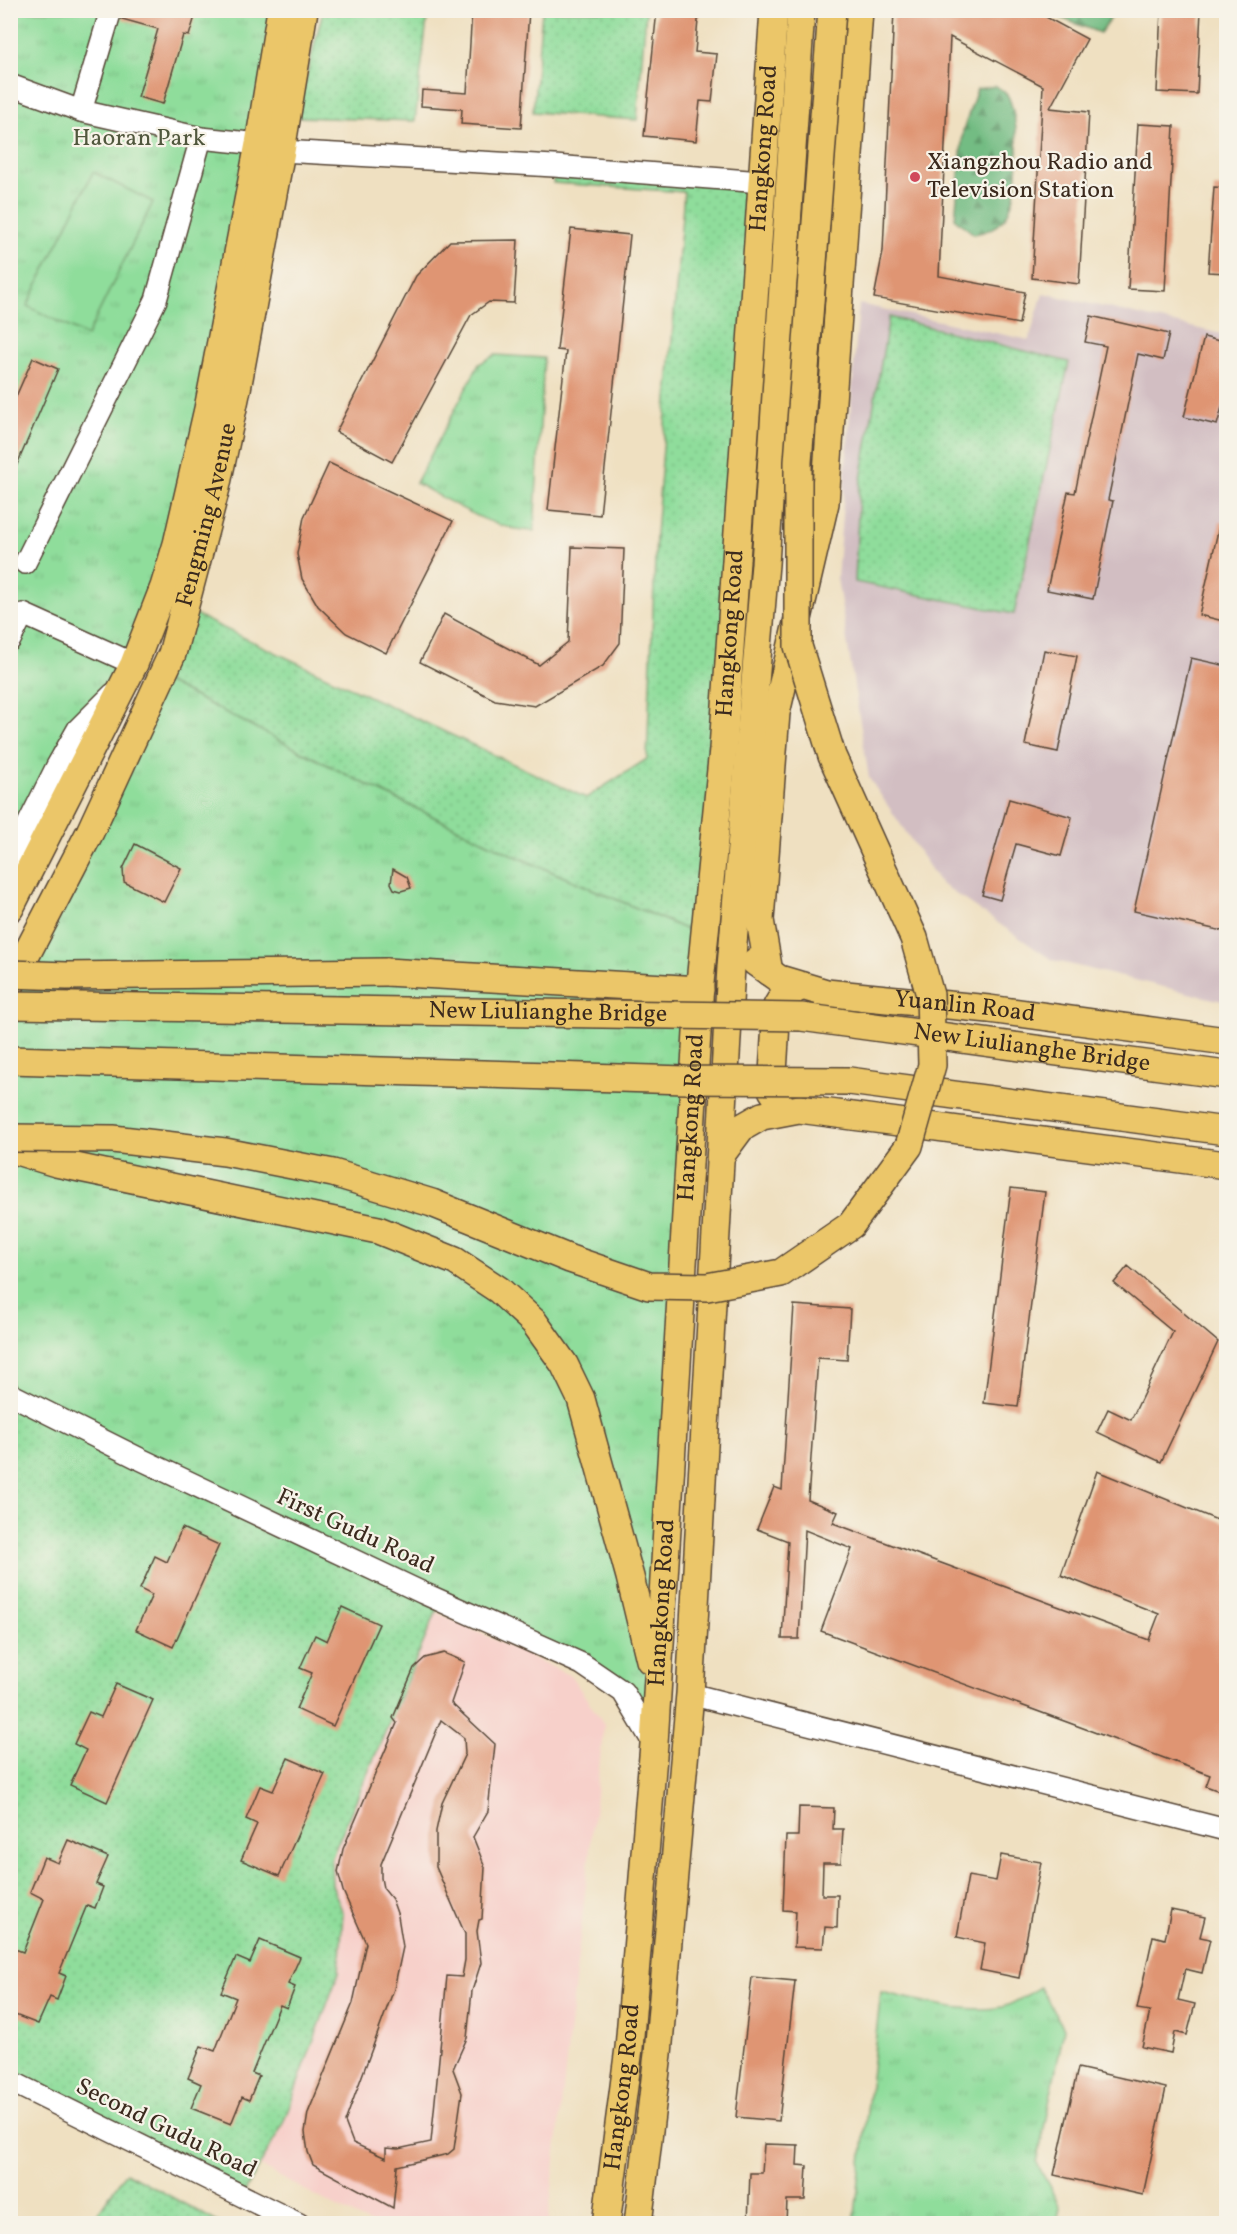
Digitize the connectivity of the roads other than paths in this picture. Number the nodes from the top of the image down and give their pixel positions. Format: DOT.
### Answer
graph roads {
  1 [pos="111,10"];
  2 [pos="280,10"];
  3 [pos="303,10"];
  4 [pos="774,10"];
  5 [pos="801,10"];
  6 [pos="832,10"];
  7 [pos="859,10"];
  8 [pos="10,86"];
  9 [pos="81,111"];
  10 [pos="201,138"];
  11 [pos="270,147"];
  12 [pos="762,182"];
  13 [pos="25,563"];
  14 [pos="10,640"];
  15 [pos="128,675"];
  16 [pos="10,860"];
  17 [pos="10,908"];
  18 [pos="735,923"];
  19 [pos="769,972"];
  20 [pos="10,974"];
  21 [pos="10,986"];
  22 [pos="802,986"];
  23 [pos="700,990"];
  24 [pos="10,1005"];
  25 [pos="1227,1041"];
  26 [pos="10,1060"];
  27 [pos="1227,1075"];
  28 [pos="795,1110"];
  29 [pos="1227,1131"];
  30 [pos="10,1138"];
  31 [pos="10,1149"];
  32 [pos="721,1155"];
  33 [pos="1227,1165"];
  34 [pos="10,1394"];
  35 [pos="657,1688"];
  36 [pos="690,1694"];
  37 [pos="654,1744"];
  38 [pos="1227,1830"];
  39 [pos="10,2081"];
  40 [pos="299,2223"];
  41 [pos="606,2223"];
  42 [pos="638,2223"];
  1 -- 9 [label="street"];
  2 -- 11 [label="main road, Fengming Avenue"];
  3 -- 11 [label="main road, Fengming Avenue"];
  4 -- 12 [label="main road, Hangkong Road"];
  5 -- 18 [label="main road, Hangkong Road"];
  6 -- 30 [label="main road, bridge"];
  7 -- 19 [label="main road"];
  8 -- 9 [label="street"];
  9 -- 10 [label="street"];
  10 -- 11 [label="street"];
  10 -- 13 [label="street"];
  11 -- 12 [label="street"];
  11 -- 15 [label="main road, Fengming Avenue"];
  11 -- 21 [label="main road, Fengming Avenue"];
  12 -- 23 [label="main road, Hangkong Road"];
  14 -- 15 [label="street"];
  15 -- 16 [label="street"];
  15 -- 17 [label="main road, Fengming Avenue"];
  18 -- 19 [label="main road, Yuanlin Road"];
  18 -- 32 [label="main road, Hangkong Road"];
  19 -- 22 [label="main road, Yuanlin Road"];
  20 -- 23 [label="main road, bridge"];
  22 -- 25 [label="main road, Yuanlin Road"];
  22 -- 28 [label="main road"];
  23 -- 35 [label="main road, Hangkong Road"];
  24 -- 27 [label="main road, New Liulianghe Bridge, bridge"];
  26 -- 29 [label="main road, bridge"];
  28 -- 32 [label="main road"];
  28 -- 33 [label="main road"];
  31 -- 35 [label="main road"];
  32 -- 36 [label="main road, Hangkong Road"];
  34 -- 37 [label="street, First Gudu Road"];
  35 -- 37 [label="main road, Hangkong Road"];
  36 -- 38 [label="street"];
  36 -- 42 [label="main road, Hangkong Road"];
  37 -- 41 [label="main road, Hangkong Road"];
  39 -- 40 [label="street, Second Gudu Road"];
}
